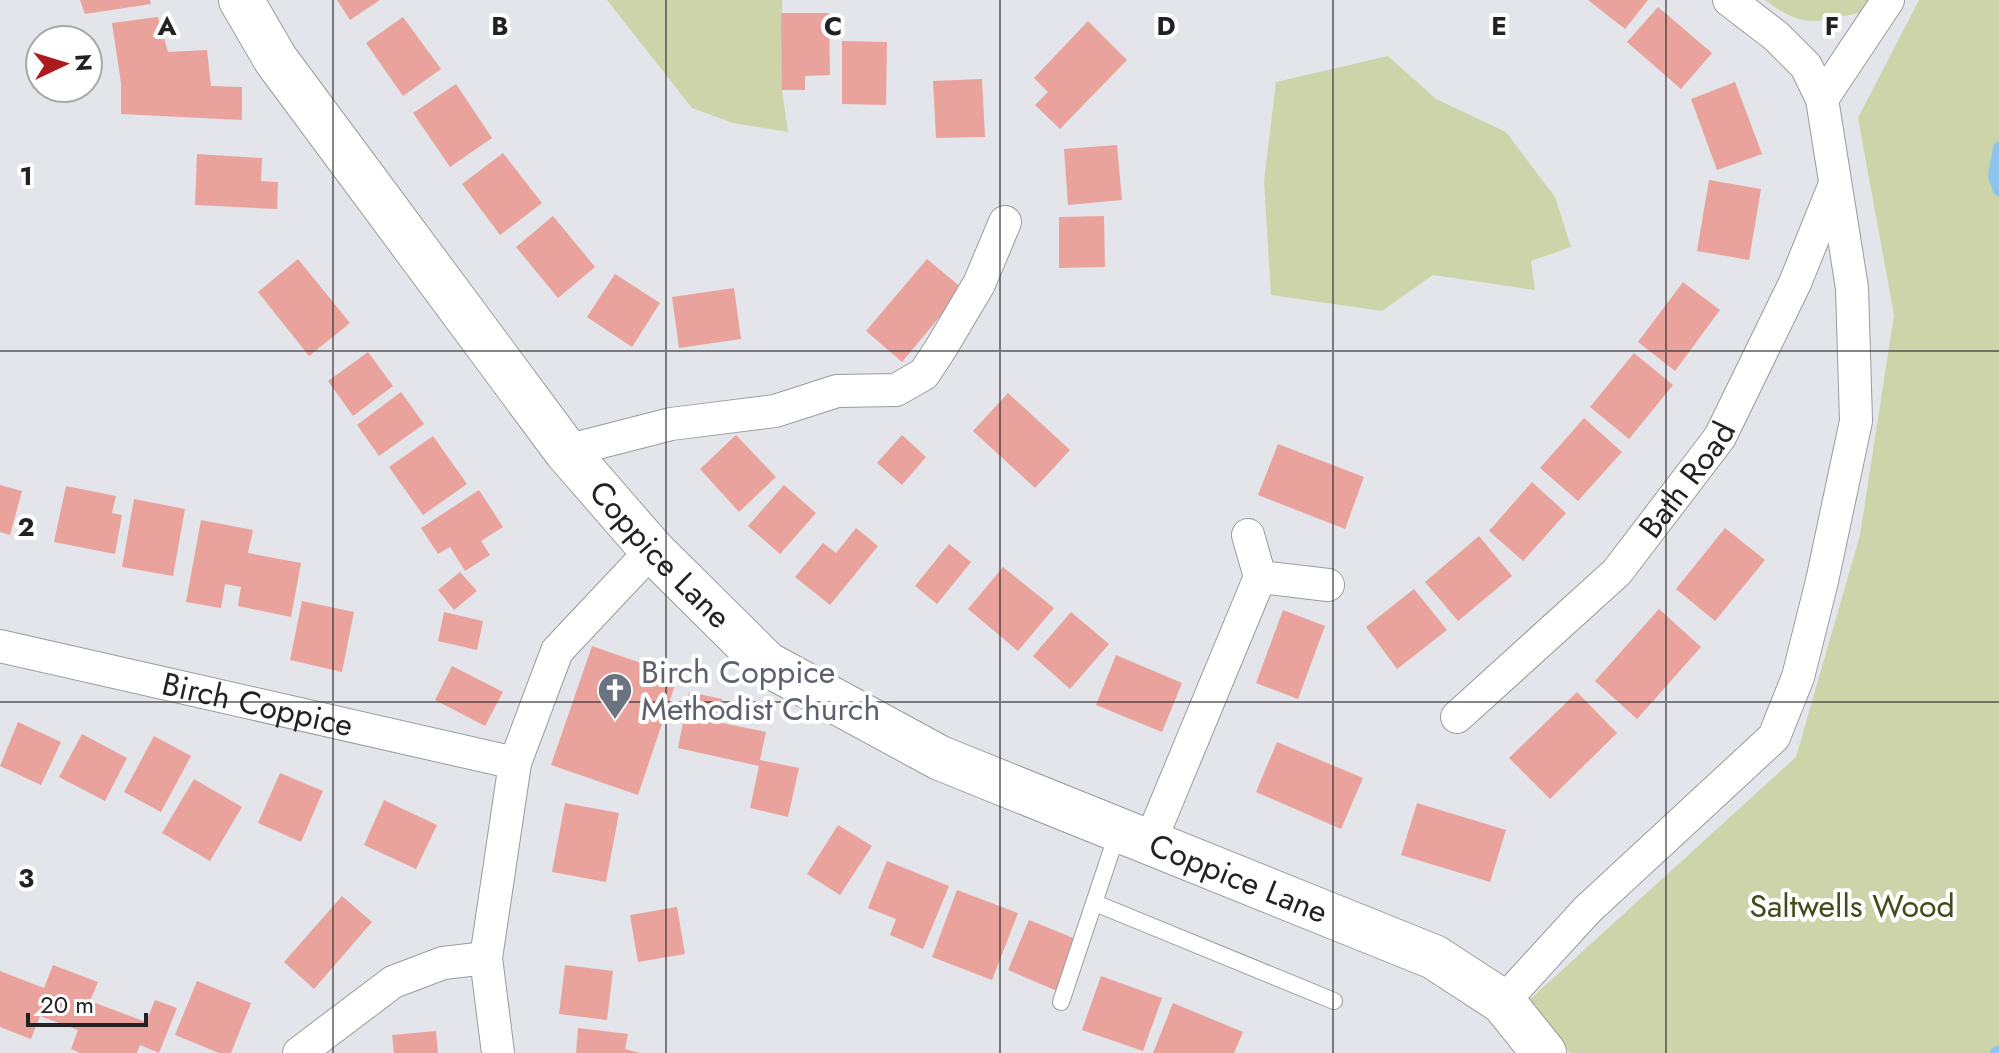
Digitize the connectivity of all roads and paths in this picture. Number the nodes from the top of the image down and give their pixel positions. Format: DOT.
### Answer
graph roads {
  1 [pos="241,0"];
  2 [pos="1729,0"];
  3 [pos="1888,0"];
  4 [pos="1822,99"];
  5 [pos="1835,184"];
  6 [pos="1005,222"];
  7 [pos="566,451"];
  8 [pos="1248,535"];
  9 [pos="652,550"];
  10 [pos="1260,577"];
  11 [pos="1328,585"];
  12 [pos="0,646"];
  13 [pos="1457,717"];
  14 [pos="515,763"];
  15 [pos="1134,836"];
  16 [pos="1095,903"];
  17 [pos="486,958"];
  18 [pos="1334,1001"];
  19 [pos="1061,1002"];
  20 [pos="1503,1002"];
  21 [pos="299,1053"];
  22 [pos="498,1053"];
  23 [pos="1544,1053"];
  1 -- 7 [label="street, Coppice Lane"];
  2 -- 4 [label="street"];
  3 -- 4 [label="street"];
  4 -- 5 [label="street"];
  5 -- 13 [label="street, Bath Road"];
  5 -- 20 [label="street"];
  6 -- 7 [label="street"];
  7 -- 9 [label="street, Coppice Lane"];
  8 -- 10 [label="street"];
  9 -- 14 [label="street"];
  9 -- 15 [label="street, Coppice Lane"];
  10 -- 11 [label="street"];
  10 -- 15 [label="street"];
  12 -- 14 [label="street, Birch Coppice"];
  14 -- 17 [label="street"];
  15 -- 16 [label="lane"];
  15 -- 20 [label="street, Coppice Lane"];
  16 -- 18 [label="lane"];
  16 -- 19 [label="lane"];
  17 -- 21 [label="street"];
  17 -- 22 [label="street"];
  20 -- 23 [label="street, Coppice Lane"];
}
